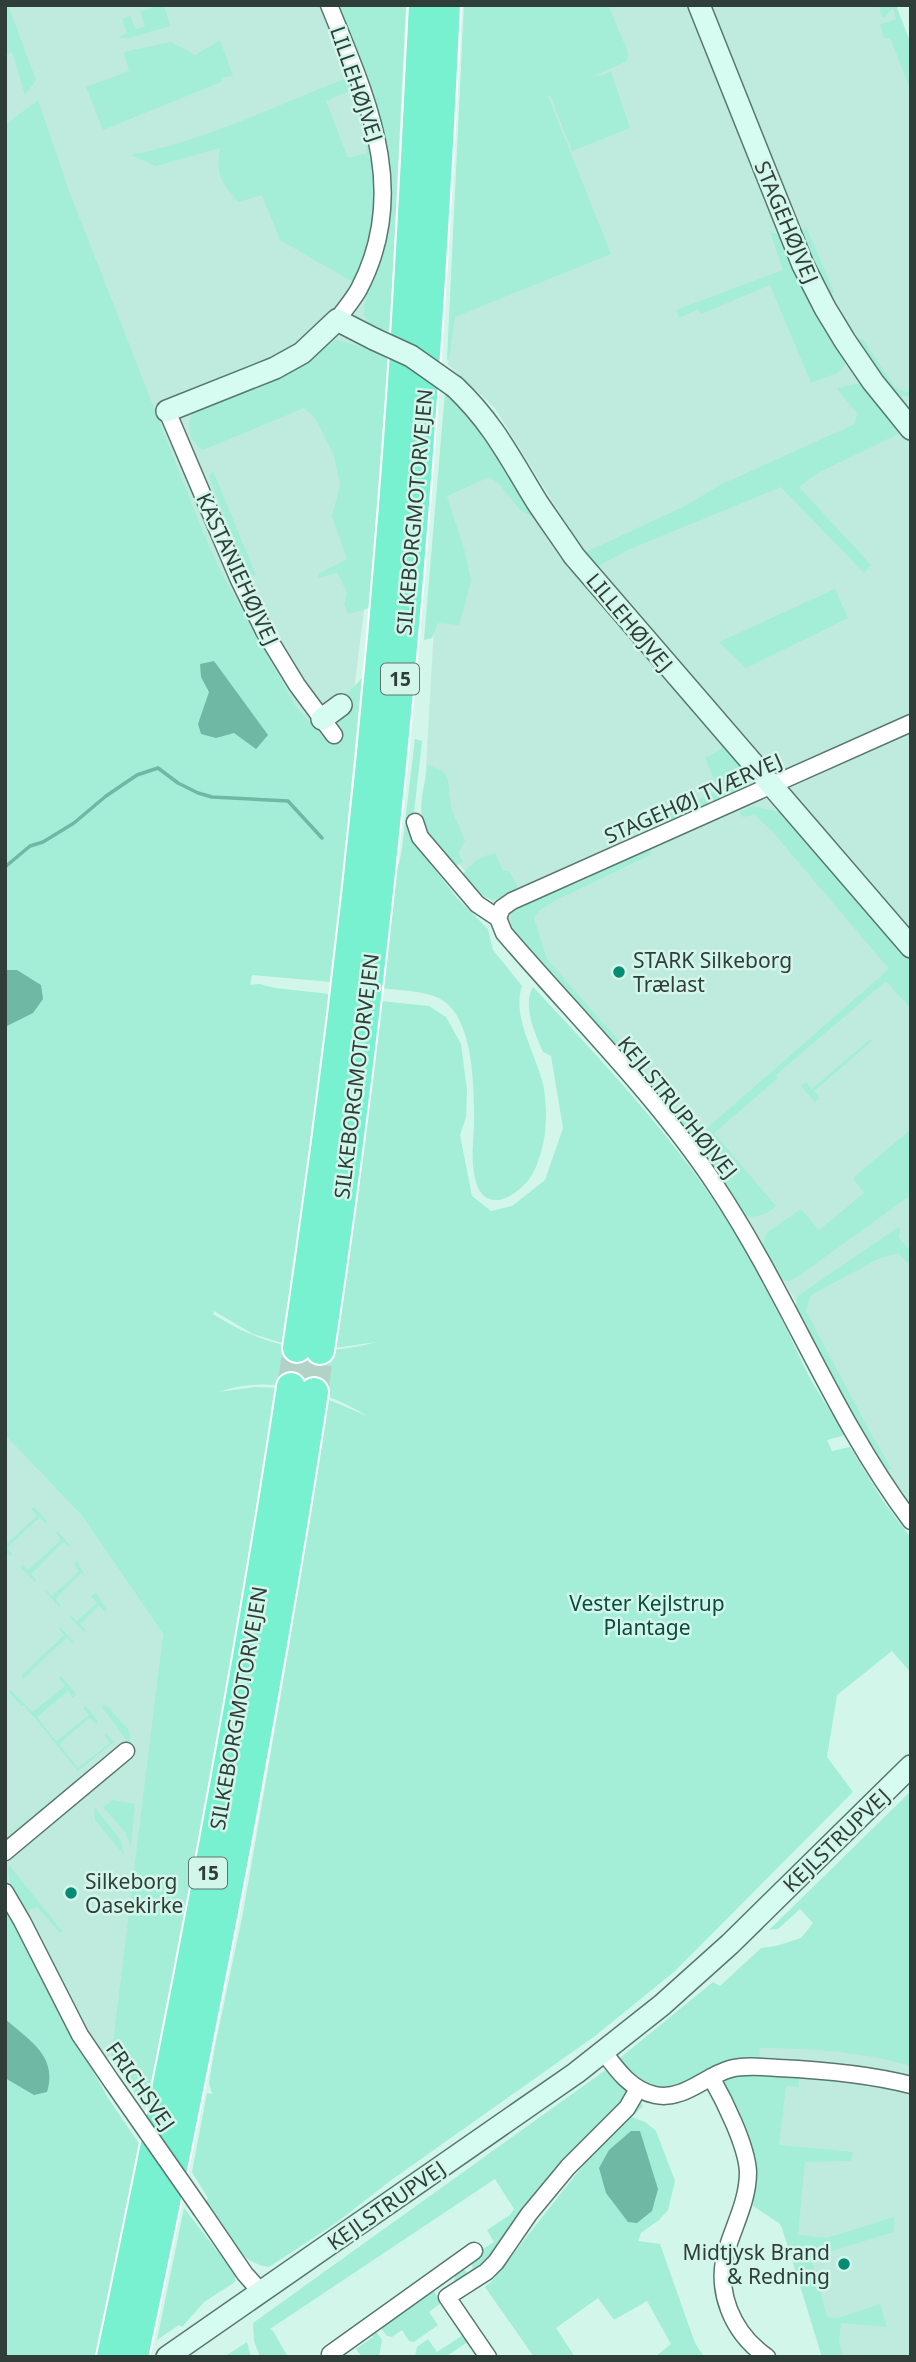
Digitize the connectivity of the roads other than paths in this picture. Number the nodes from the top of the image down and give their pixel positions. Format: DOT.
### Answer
graph roads {
  1 [pos="330,5"];
  2 [pos="423,5"];
  3 [pos="446,5"];
  4 [pos="699,5"];
  5 [pos="337,320"];
  6 [pos="167,411"];
  7 [pos="909,423"];
  8 [pos="341,705"];
  9 [pos="911,723"];
  10 [pos="328,727"];
  11 [pos="771,786"];
  12 [pos="415,822"];
  13 [pos="498,918"];
  14 [pos="911,947"];
  15 [pos="911,1521"];
  16 [pos="127,1751"];
  17 [pos="911,1766"];
  18 [pos="5,1852"];
  19 [pos="5,1892"];
  20 [pos="603,2052"];
  21 [pos="711,2077"];
  22 [pos="911,2085"];
  23 [pos="638,2089"];
  24 [pos="474,2251"];
  25 [pos="439,2276"];
  26 [pos="261,2292"];
  27 [pos="454,2293"];
  28 [pos="330,2354"];
  29 [pos="479,2354"];
  30 [pos="169,2355"];
  31 [pos="111,2357"];
  32 [pos="134,2357"];
  33 [pos="767,2357"];
  1 -- 5 [label="street, LILLEHØJVEJ"];
  2 -- 3 [label="highway, SILKEBORGMOTORVEJEN / 15"];
  4 -- 7 [label="street, STAGEHØJVEJ"];
  5 -- 6 [label="street, LILLEHØJVEJ"];
  5 -- 11 [label="street, LILLEHØJVEJ, bridge"];
  6 -- 10 [label="street, KASTANIEHØJVEJ"];
  8 -- 10 [label="street, KASTANIEHØJVEJ"];
  9 -- 11 [label="street, STAGEHØJ TVÆRVEJ"];
  11 -- 13 [label="street, STAGEHØJ TVÆRVEJ"];
  11 -- 14 [label="street, LILLEHØJVEJ"];
  12 -- 13 [label="street, KEJLSTRUPHØJVEJ"];
  13 -- 15 [label="street, KEJLSTRUPHØJVEJ"];
  16 -- 18 [label="street"];
  17 -- 20 [label="street, KEJLSTRUPVEJ"];
  19 -- 26 [label="street, FRICHSVEJ, bridge"];
  20 -- 23 [label="street"];
  20 -- 26 [label="street, KEJLSTRUPVEJ"];
  21 -- 22 [label="street"];
  21 -- 23 [label="street"];
  21 -- 33 [label="street"];
  23 -- 27 [label="street"];
  24 -- 25 [label="street"];
  25 -- 27 [label="street"];
  25 -- 28 [label="street"];
  26 -- 30 [label="street, KEJLSTRUPVEJ"];
  27 -- 29 [label="street"];
  31 -- 32 [label="highway, SILKEBORGMOTORVEJEN / 15"];
}
